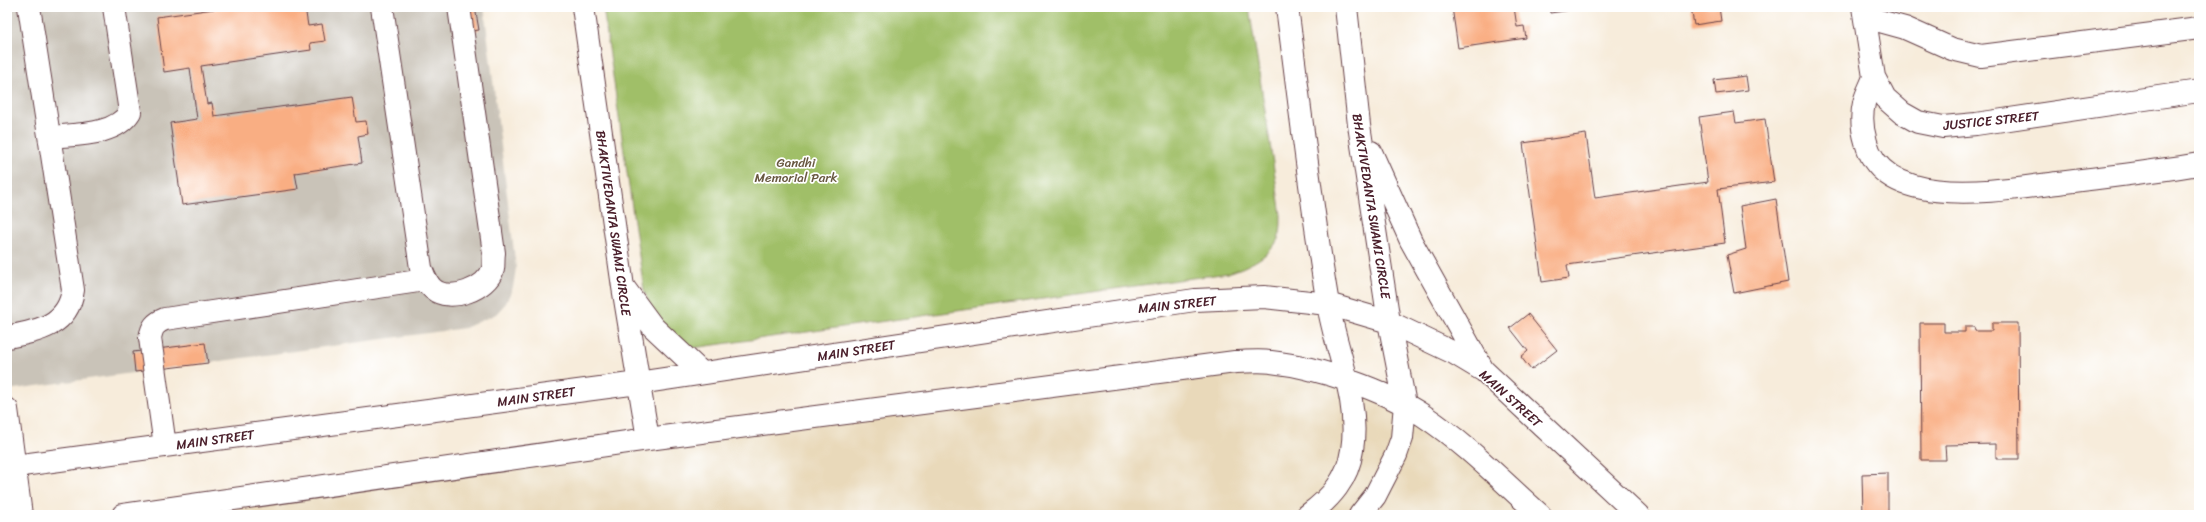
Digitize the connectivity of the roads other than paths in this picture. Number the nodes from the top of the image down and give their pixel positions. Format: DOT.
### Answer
graph roads {
  1 [pos="30,7"];
  2 [pos="114,7"];
  3 [pos="382,7"];
  4 [pos="460,7"];
  5 [pos="583,7"];
  6 [pos="1287,7"];
  7 [pos="1346,7"];
  8 [pos="1864,12"];
  9 [pos="2199,28"];
  10 [pos="1874,77"];
  11 [pos="2199,91"];
  12 [pos="1359,125"];
  13 [pos="50,137"];
  14 [pos="2199,164"];
  15 [pos="425,280"];
  16 [pos="623,287"];
  17 [pos="1328,304"];
  18 [pos="1389,322"];
  19 [pos="7,337"];
  20 [pos="1484,371"];
  21 [pos="702,373"];
  22 [pos="1347,380"];
  23 [pos="638,383"];
  24 [pos="1405,404"];
  25 [pos="7,409"];
  26 [pos="648,439"];
  27 [pos="165,446"];
  28 [pos="11,467"];
  29 [pos="21,515"];
  30 [pos="123,515"];
  31 [pos="1308,515"];
  32 [pos="1360,515"];
  33 [pos="1540,515"];
  34 [pos="1638,515"];
  1 -- 13 [label="street"];
  2 -- 13 [label="street"];
  3 -- 15 [label="street"];
  4 -- 15 [label="street"];
  5 -- 16 [label="street, BHAKTIVEDANTA SWAMI CIRCLE"];
  6 -- 17 [label="street"];
  7 -- 12 [label="street, BHAKTIVEDANTA SWAMI CIRCLE"];
  8 -- 9 [label="street"];
  8 -- 10 [label="street, JUSTICE STREET"];
  10 -- 11 [label="street, JUSTICE STREET"];
  10 -- 14 [label="street"];
  12 -- 18 [label="street, BHAKTIVEDANTA SWAMI CIRCLE"];
  12 -- 20 [label="street"];
  13 -- 19 [label="street"];
  15 -- 27 [label="street"];
  16 -- 21 [label="street"];
  16 -- 23 [label="street, BHAKTIVEDANTA SWAMI CIRCLE"];
  17 -- 18 [label="street, MAIN STREET"];
  17 -- 21 [label="street, MAIN STREET"];
  17 -- 22 [label="street"];
  18 -- 20 [label="street, MAIN STREET"];
  18 -- 24 [label="street, BHAKTIVEDANTA SWAMI CIRCLE"];
  20 -- 34 [label="street, MAIN STREET"];
  21 -- 23 [label="street, MAIN STREET"];
  22 -- 24 [label="street"];
  22 -- 26 [label="street"];
  22 -- 31 [label="street"];
  23 -- 26 [label="street, BHAKTIVEDANTA SWAMI CIRCLE"];
  23 -- 27 [label="street, MAIN STREET"];
  24 -- 32 [label="street, BHAKTIVEDANTA SWAMI CIRCLE"];
  24 -- 33 [label="street"];
  25 -- 28 [label="street"];
  26 -- 30 [label="street"];
  27 -- 28 [label="street, MAIN STREET"];
  28 -- 29 [label="street"];
}
